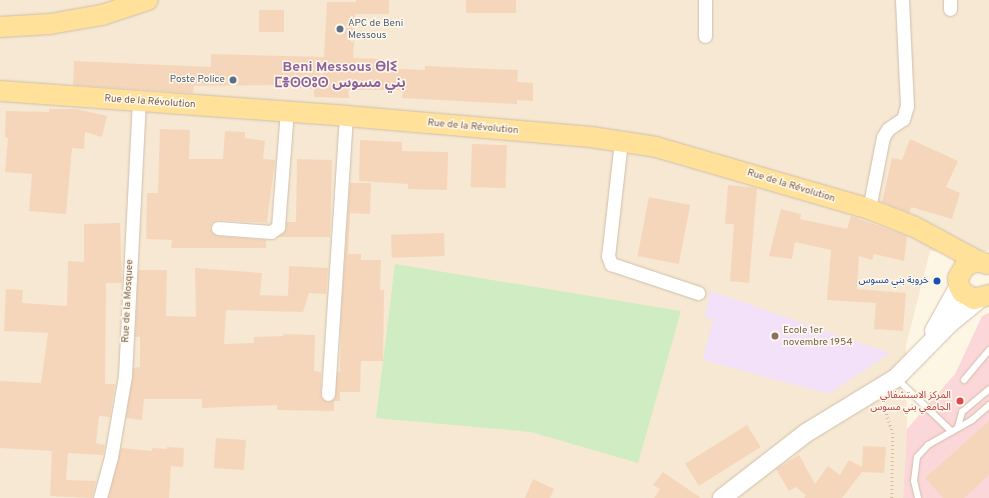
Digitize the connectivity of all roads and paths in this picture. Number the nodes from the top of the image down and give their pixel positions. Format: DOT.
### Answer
graph roads {
  1 [pos="148,0"];
  2 [pos="705,0"];
  3 [pos="902,0"];
  4 [pos="0,27"];
  5 [pos="705,36"];
  6 [pos="0,91"];
  7 [pos="139,101"];
  8 [pos="287,112"];
  9 [pos="346,116"];
  10 [pos="621,141"];
  11 [pos="869,210"];
  12 [pos="218,228"];
  13 [pos="932,236"];
  14 [pos="985,263"];
  15 [pos="960,279"];
  16 [pos="698,293"];
  17 [pos="985,297"];
  18 [pos="989,350"];
  19 [pos="919,356"];
  20 [pos="896,378"];
  21 [pos="964,380"];
  22 [pos="989,389"];
  23 [pos="878,390"];
  24 [pos="328,394"];
  25 [pos="989,405"];
  26 [pos="958,427"];
  27 [pos="952,432"];
  28 [pos="100,498"];
  29 [pos="722,498"];
  30 [pos="892,498"];
  31 [pos="918,498"];
  1 -- 4 [label="main road"];
  2 -- 5 [label="street"];
  3 -- 11 [label="street"];
  6 -- 7 [label="main road, Rue de la Révolution"];
  7 -- 8 [label="main road, Rue de la Révolution"];
  7 -- 28 [label="street, Rue de la Mosquee"];
  8 -- 9 [label="main road, Rue de la Révolution"];
  8 -- 12 [label="street"];
  9 -- 10 [label="main road, Rue de la Révolution"];
  9 -- 24 [label="street"];
  10 -- 11 [label="main road, Rue de la Révolution"];
  10 -- 16 [label="street"];
  11 -- 13 [label="main road, Rue de la Révolution"];
  13 -- 14 [label="main road, Rue de la Révolution"];
  13 -- 15 [label="main road"];
  14 -- 15 [label="main road"];
  15 -- 17 [label="main road"];
  15 -- 19 [label="main road"];
  17 -- 19 [label="main road"];
  18 -- 21 [label="lane"];
  19 -- 20 [label="main road"];
  20 -- 23 [label="main road"];
  20 -- 27 [label="lane"];
  22 -- 26 [label="lane"];
  23 -- 29 [label="main road"];
  23 -- 30 [label="path"];
  25 -- 26 [label="lane"];
  26 -- 27 [label="lane"];
  27 -- 31 [label="lane"];
}
